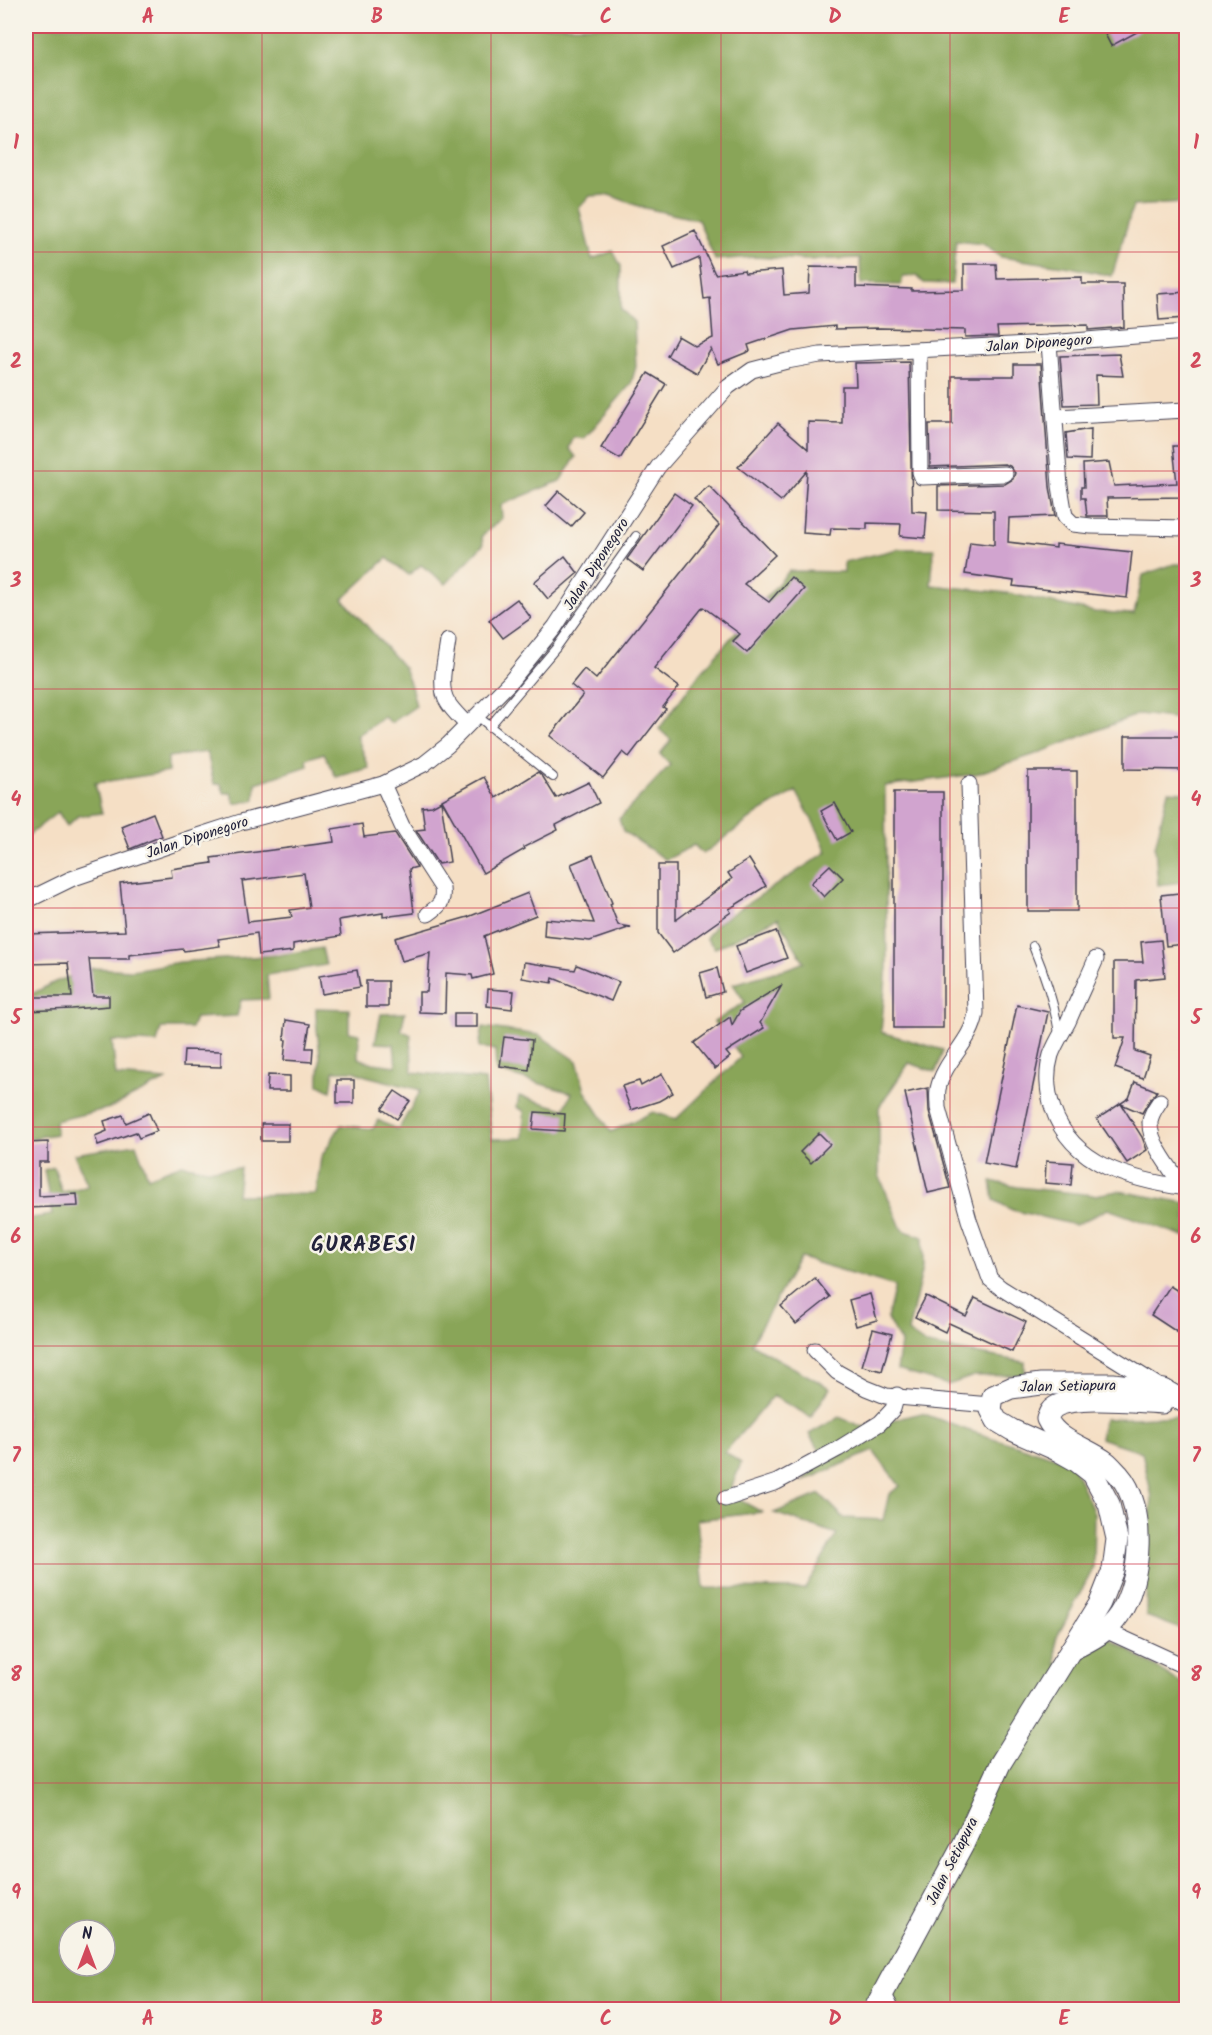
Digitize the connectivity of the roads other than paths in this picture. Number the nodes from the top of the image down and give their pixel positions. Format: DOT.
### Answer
graph roads {
  1 [pos="1186,332"];
  2 [pos="1049,344"];
  3 [pos="919,350"];
  4 [pos="1186,410"];
  5 [pos="1056,417"];
  6 [pos="1005,474"];
  7 [pos="1186,528"];
  8 [pos="636,536"];
  9 [pos="448,641"];
  10 [pos="472,720"];
  11 [pos="489,727"];
  12 [pos="553,777"];
  13 [pos="383,784"];
  14 [pos="969,784"];
  15 [pos="26,901"];
  16 [pos="428,914"];
  17 [pos="1033,946"];
  18 [pos="1096,959"];
  19 [pos="1060,1038"];
  20 [pos="1160,1101"];
  21 [pos="1185,1188"];
  22 [pos="815,1350"];
  23 [pos="1164,1390"];
  24 [pos="897,1395"];
  25 [pos="1186,1403"];
  26 [pos="990,1405"];
  27 [pos="725,1498"];
  28 [pos="1106,1630"];
  29 [pos="1068,1652"];
  30 [pos="1186,1667"];
  31 [pos="883,2004"];
  1 -- 2 [label="street, Jalan Diponegoro"];
  2 -- 3 [label="street, Jalan Diponegoro"];
  2 -- 5 [label="street"];
  3 -- 6 [label="street"];
  3 -- 10 [label="street, Jalan Diponegoro"];
  4 -- 5 [label="street"];
  5 -- 7 [label="street"];
  8 -- 11 [label="lane"];
  9 -- 10 [label="street"];
  10 -- 11 [label="lane"];
  10 -- 13 [label="street, Jalan Diponegoro"];
  11 -- 12 [label="lane"];
  13 -- 15 [label="street, Jalan Diponegoro"];
  13 -- 16 [label="street"];
  14 -- 23 [label="street"];
  17 -- 19 [label="lane"];
  18 -- 19 [label="street"];
  19 -- 21 [label="street"];
  20 -- 21 [label="street"];
  22 -- 24 [label="street"];
  23 -- 25 [label="street, Jalan Setiapura"];
  23 -- 26 [label="street, Jalan Setiapura"];
  24 -- 26 [label="street"];
  24 -- 27 [label="street"];
  25 -- 28 [label="street, Jalan Setiapura"];
  26 -- 29 [label="street, Jalan Setiapura"];
  28 -- 29 [label="street, Jalan Setiapura"];
  28 -- 30 [label="street"];
  29 -- 31 [label="street, Jalan Setiapura"];
}
